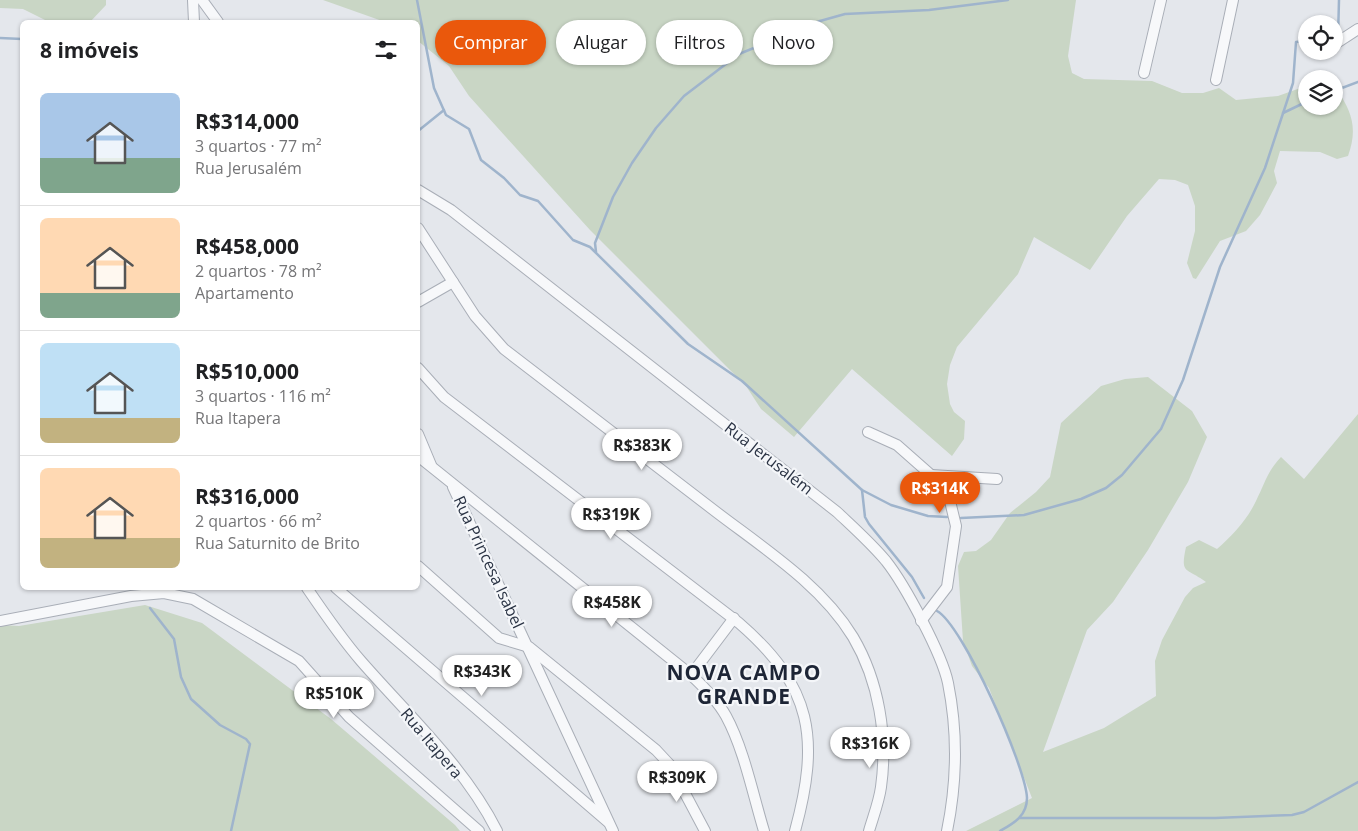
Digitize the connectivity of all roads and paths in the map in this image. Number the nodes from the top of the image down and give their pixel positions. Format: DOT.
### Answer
graph roads {
  1 [pos="193,0"];
  2 [pos="202,0"];
  3 [pos="1161,0"];
  4 [pos="1233,0"];
  5 [pos="194,20"];
  6 [pos="217,20"];
  7 [pos="1358,29"];
  8 [pos="1343,39"];
  9 [pos="1144,72"];
  10 [pos="1216,80"];
  11 [pos="420,191"];
  12 [pos="420,231"];
  13 [pos="454,282"];
  14 [pos="420,301"];
  15 [pos="420,370"];
  16 [pos="868,432"];
  17 [pos="420,439"];
  18 [pos="420,458"];
  19 [pos="433,469"];
  20 [pos="930,475"];
  21 [pos="997,478"];
  22 [pos="452,484"];
  23 [pos="420,568"];
  24 [pos="308,590"];
  25 [pos="338,590"];
  26 [pos="734,618"];
  27 [pos="0,621"];
  28 [pos="921,621"];
  29 [pos="529,647"];
  30 [pos="691,675"];
  31 [pos="612,828"];
  32 [pos="479,831"];
  33 [pos="497,831"];
  34 [pos="705,831"];
  35 [pos="764,831"];
  36 [pos="795,831"];
  37 [pos="870,831"];
  38 [pos="947,831"];
  1 -- 5 [label="street"];
  2 -- 6 [label="street"];
  3 -- 9 [label="street"];
  4 -- 10 [label="street"];
  7 -- 8 [label="street"];
  11 -- 28 [label="street, Rua Jerusalém"];
  12 -- 13 [label="street"];
  13 -- 14 [label="street"];
  13 -- 37 [label="street"];
  15 -- 26 [label="street"];
  16 -- 20 [label="street"];
  17 -- 19 [label="street"];
  18 -- 19 [label="street"];
  19 -- 22 [label="street"];
  20 -- 21 [label="street"];
  20 -- 28 [label="street"];
  22 -- 29 [label="street, Rua Princesa Isabel"];
  22 -- 30 [label="street"];
  23 -- 29 [label="street"];
  24 -- 33 [label="street, Rua Itapera"];
  25 -- 31 [label="street"];
  26 -- 30 [label="street"];
  26 -- 36 [label="street"];
  27 -- 32 [label="street"];
  28 -- 38 [label="street, Rua Jerusalém"];
  29 -- 31 [label="street, Rua Princesa Isabel"];
  29 -- 34 [label="street"];
  30 -- 35 [label="street"];
}
